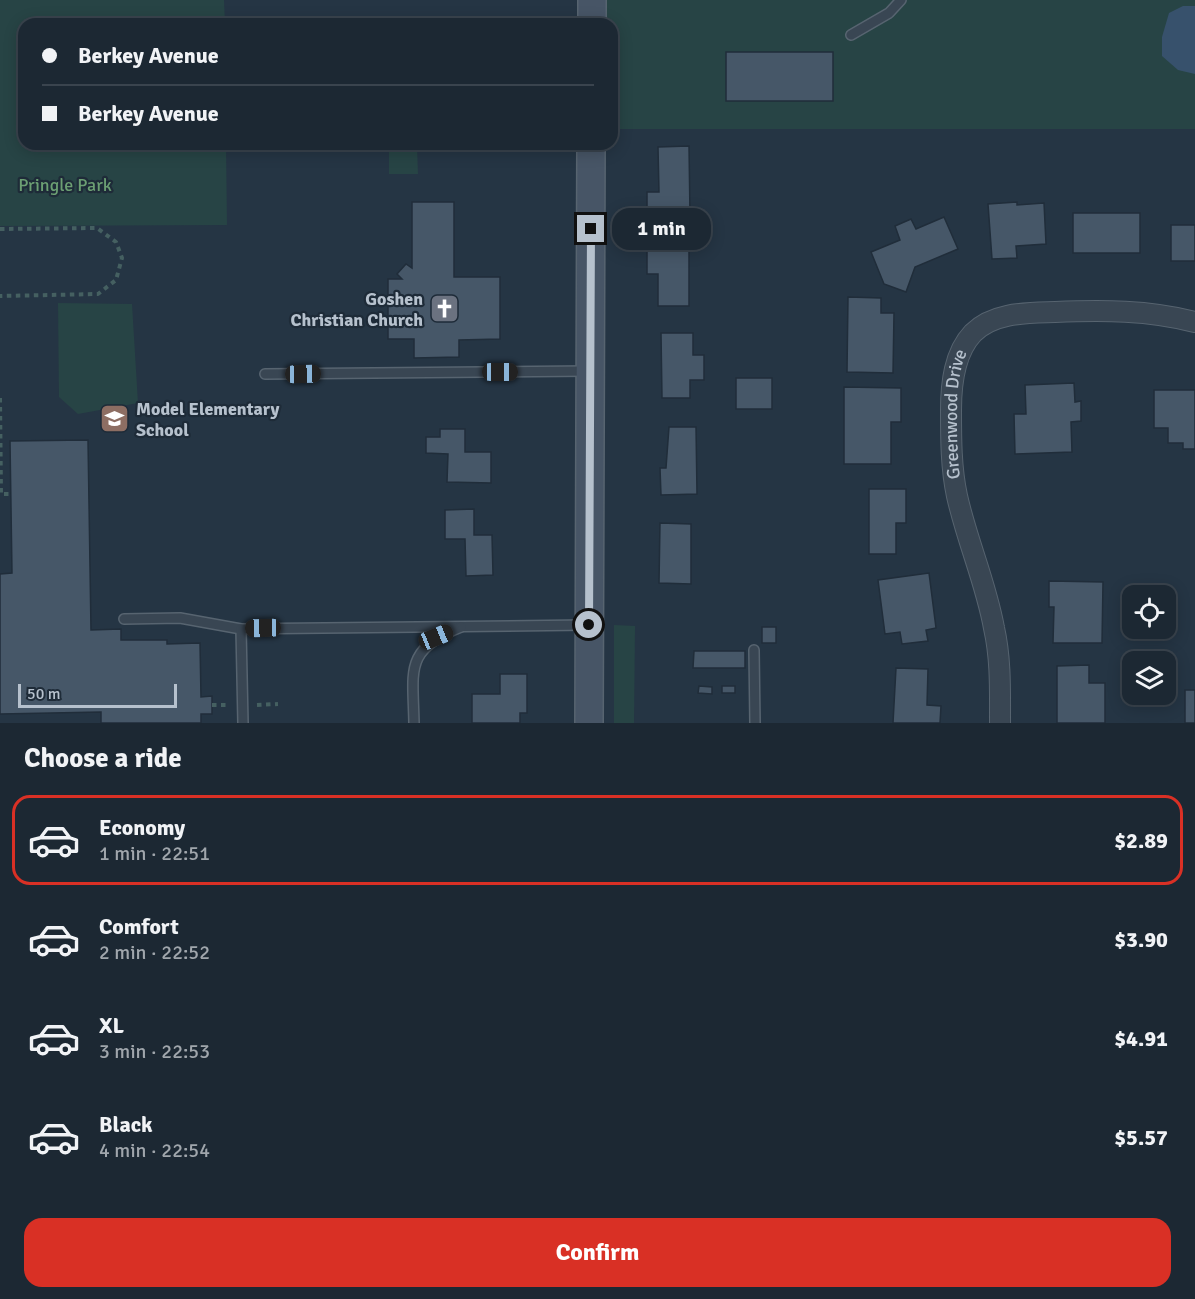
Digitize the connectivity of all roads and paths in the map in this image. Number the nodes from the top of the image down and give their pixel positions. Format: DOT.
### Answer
graph roads {
  1 [pos="592,0"];
  2 [pos="901,0"];
  3 [pos="592,18"];
  4 [pos="851,36"];
  5 [pos="591,150"];
  6 [pos="0,229"];
  7 [pos="0,296"];
  8 [pos="1195,322"];
  9 [pos="590,371"];
  10 [pos="265,374"];
  11 [pos="0,398"];
  12 [pos="10,494"];
  13 [pos="124,619"];
  14 [pos="589,625"];
  15 [pos="463,627"];
  16 [pos="241,629"];
  17 [pos="754,650"];
  18 [pos="243,723"];
  19 [pos="414,723"];
  20 [pos="589,723"];
  21 [pos="755,723"];
  22 [pos="1000,723"];
  1 -- 3 [label="street"];
  2 -- 4 [label="lane"];
  5 -- 9 [label="street"];
  6 -- 7 [label="path"];
  8 -- 22 [label="street, Greenwood Drive"];
  9 -- 10 [label="lane"];
  9 -- 14 [label="street"];
  11 -- 12 [label="path"];
  13 -- 16 [label="lane"];
  14 -- 15 [label="lane"];
  14 -- 20 [label="street"];
  15 -- 16 [label="lane"];
  15 -- 19 [label="lane"];
  16 -- 18 [label="lane"];
  17 -- 21 [label="lane"];
}
